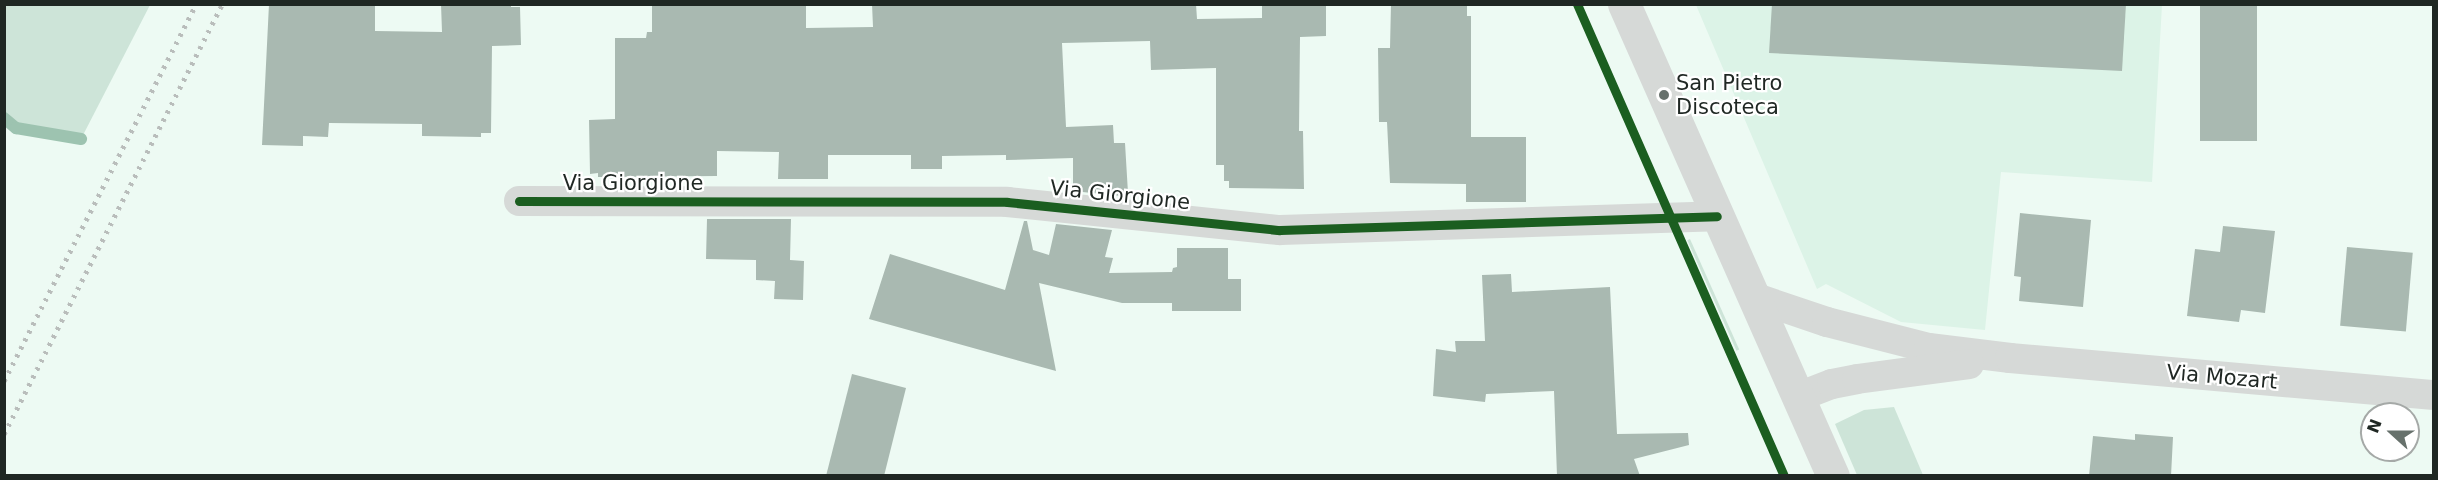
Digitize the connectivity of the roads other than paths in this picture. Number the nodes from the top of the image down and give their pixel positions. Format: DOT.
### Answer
graph roads {
  1 [pos="1624,4"];
  2 [pos="519,201"];
  3 [pos="1718,216"];
  4 [pos="1753,297"];
  5 [pos="2010,358"];
  6 [pos="2433,395"];
  7 [pos="1798,397"];
  8 [pos="1833,476"];
  1 -- 3 [label="street"];
  2 -- 3 [label="street, Via Giorgione"];
  3 -- 4 [label="street"];
  4 -- 5 [label="street, Via Mozart"];
  4 -- 7 [label="street"];
  5 -- 6 [label="street, Via Mozart"];
  5 -- 7 [label="street, Via Mozart"];
  7 -- 8 [label="street"];
}
